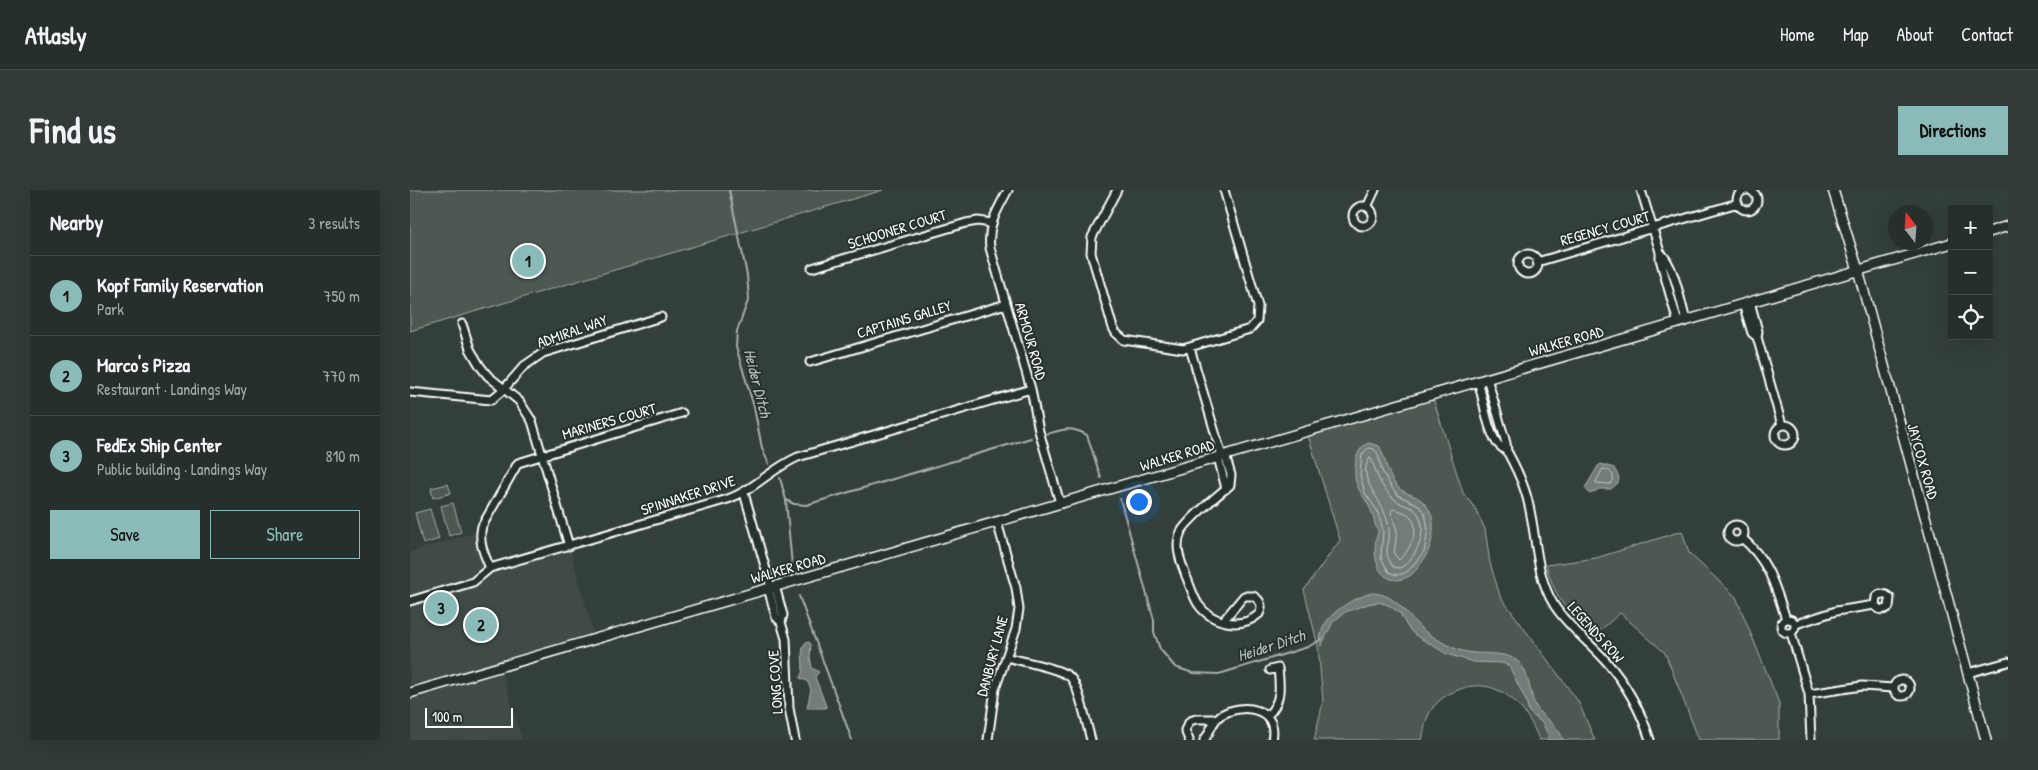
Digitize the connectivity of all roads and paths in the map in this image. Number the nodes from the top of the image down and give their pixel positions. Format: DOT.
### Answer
graph roads {
  1 [pos="1008,190"];
  2 [pos="1117,190"];
  3 [pos="1224,190"];
  4 [pos="1375,190"];
  5 [pos="1641,190"];
  6 [pos="1833,190"];
  7 [pos="1738,203"];
  8 [pos="1367,207"];
  9 [pos="991,223"];
  10 [pos="2008,226"];
  11 [pos="1652,228"];
  12 [pos="1993,231"];
  13 [pos="1948,244"];
  14 [pos="1537,262"];
  15 [pos="812,268"];
  16 [pos="1858,270"];
  17 [pos="1746,303"];
  18 [pos="1006,304"];
  19 [pos="661,317"];
  20 [pos="1682,322"];
  21 [pos="462,324"];
  22 [pos="1190,348"];
  23 [pos="810,362"];
  24 [pos="1483,380"];
  25 [pos="504,389"];
  26 [pos="1031,389"];
  27 [pos="410,392"];
  28 [pos="682,414"];
  29 [pos="1782,425"];
  30 [pos="542,454"];
  31 [pos="1221,456"];
  32 [pos="744,493"];
  33 [pos="1060,503"];
  34 [pos="997,522"];
  35 [pos="1742,538"];
  36 [pos="569,546"];
  37 [pos="490,568"];
  38 [pos="772,587"];
  39 [pos="410,601"];
  40 [pos="1875,606"];
  41 [pos="1786,619"];
  42 [pos="1223,621"];
  43 [pos="1796,624"];
  44 [pos="1791,633"];
  45 [pos="1006,657"];
  46 [pos="2008,662"];
  47 [pos="1270,670"];
  48 [pos="1968,673"];
  49 [pos="1894,688"];
  50 [pos="410,693"];
  51 [pos="1809,694"];
  52 [pos="1267,716"];
  53 [pos="1216,719"];
  54 [pos="795,740"];
  55 [pos="988,740"];
  56 [pos="1091,740"];
  57 [pos="1189,740"];
  58 [pos="1204,740"];
  59 [pos="1272,740"];
  60 [pos="1650,740"];
  61 [pos="1812,740"];
  62 [pos="1986,740"];
  1 -- 9 [label="street, ARMOUR ROAD"];
  2 -- 22 [label="street"];
  3 -- 22 [label="street"];
  4 -- 8 [label="street"];
  5 -- 11 [label="street"];
  6 -- 16 [label="street, JAYCOX ROAD"];
  7 -- 11 [label="street, REGENCY COURT"];
  9 -- 15 [label="street, SCHOONER COURT"];
  9 -- 18 [label="street, ARMOUR ROAD"];
  10 -- 12 [label="street"];
  11 -- 14 [label="street, REGENCY COURT"];
  11 -- 20 [label="street"];
  13 -- 16 [label="street, WALKER ROAD"];
  16 -- 17 [label="street, WALKER ROAD"];
  16 -- 48 [label="street, JAYCOX ROAD"];
  17 -- 20 [label="street, WALKER ROAD"];
  17 -- 29 [label="street"];
  18 -- 23 [label="street, CAPTAINS GALLEY"];
  18 -- 26 [label="street, ARMOUR ROAD"];
  19 -- 25 [label="street, ADMIRAL WAY"];
  20 -- 24 [label="street, WALKER ROAD"];
  21 -- 25 [label="street"];
  22 -- 31 [label="street"];
  24 -- 31 [label="street, WALKER ROAD"];
  24 -- 60 [label="street, LEGENDS ROW"];
  25 -- 27 [label="street"];
  25 -- 30 [label="street"];
  26 -- 32 [label="street, SPINNAKER DRIVE"];
  26 -- 33 [label="street, ARMOUR ROAD"];
  28 -- 30 [label="street, MARINERS COURT"];
  30 -- 36 [label="street"];
  30 -- 37 [label="street, MARINERS COURT"];
  31 -- 33 [label="street, WALKER ROAD"];
  31 -- 42 [label="street"];
  32 -- 36 [label="street, SPINNAKER DRIVE"];
  32 -- 38 [label="street, LONG COVE"];
  33 -- 34 [label="street, WALKER ROAD"];
  34 -- 38 [label="street, WALKER ROAD"];
  34 -- 45 [label="street, DANBURY LANE"];
  35 -- 41 [label="street"];
  36 -- 37 [label="street, SPINNAKER DRIVE"];
  37 -- 39 [label="street"];
  38 -- 50 [label="street, WALKER ROAD"];
  38 -- 54 [label="street, LONG COVE"];
  40 -- 43 [label="street"];
  41 -- 43 [label="street"];
  41 -- 44 [label="street"];
  42 -- 42 [label="street"];
  43 -- 44 [label="street"];
  44 -- 51 [label="street"];
  45 -- 55 [label="street, DANBURY LANE"];
  45 -- 56 [label="street"];
  46 -- 48 [label="street"];
  47 -- 52 [label="street"];
  48 -- 62 [label="street, JAYCOX ROAD"];
  49 -- 51 [label="street"];
  51 -- 61 [label="street"];
  52 -- 53 [label="street"];
  52 -- 59 [label="street"];
  53 -- 57 [label="street"];
  53 -- 58 [label="street"];
}
